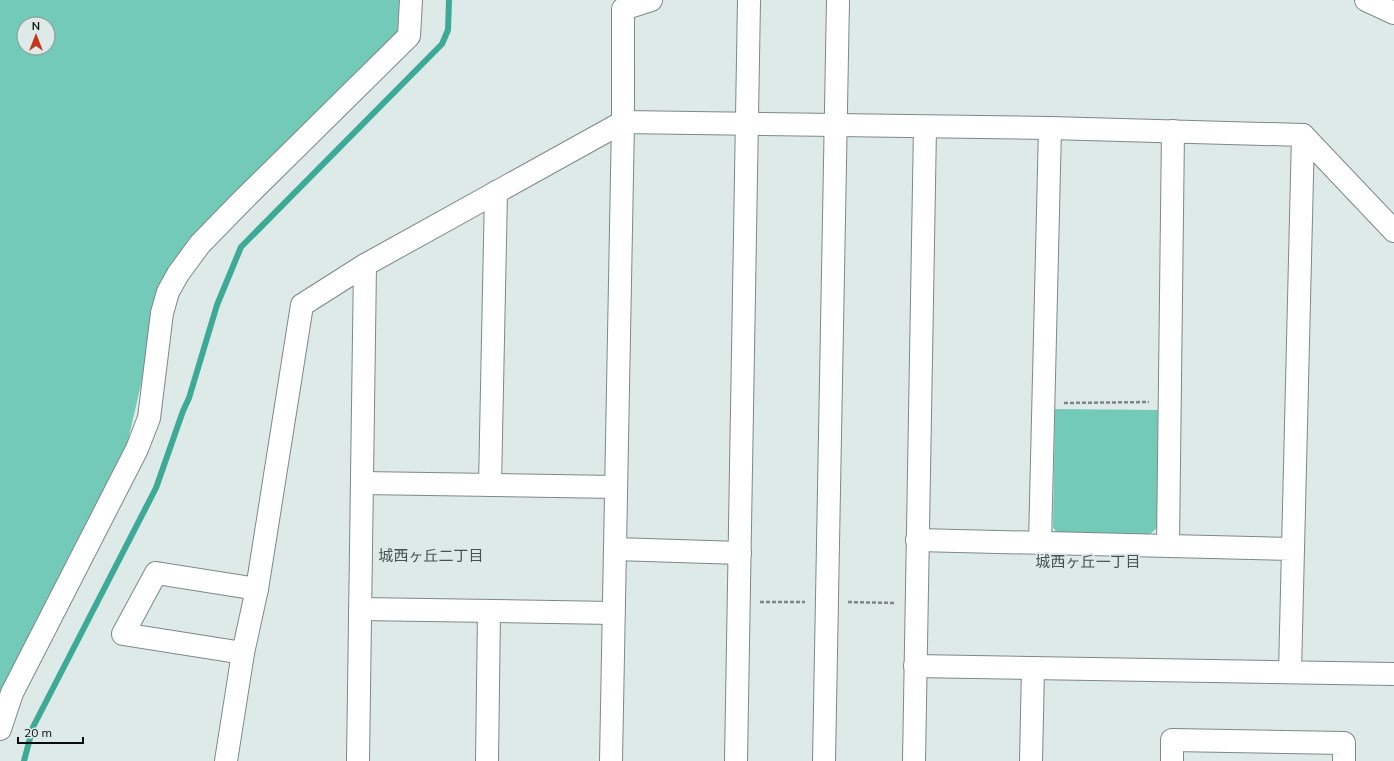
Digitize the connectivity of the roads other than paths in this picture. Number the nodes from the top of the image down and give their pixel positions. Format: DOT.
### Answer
graph roads {
  1 [pos="411,0"];
  2 [pos="651,0"];
  3 [pos="749,0"];
  4 [pos="838,0"];
  5 [pos="1366,0"];
  6 [pos="1394,13"];
  7 [pos="623,122"];
  8 [pos="748,124"];
  9 [pos="836,124"];
  10 [pos="925,127"];
  11 [pos="1050,128"];
  12 [pos="1173,131"];
  13 [pos="1303,135"];
  14 [pos="496,192"];
  15 [pos="1394,231"];
  16 [pos="365,265"];
  17 [pos="362,483"];
  18 [pos="490,485"];
  19 [pos="616,486"];
  20 [pos="917,540"];
  21 [pos="1040,543"];
  22 [pos="1168,545"];
  23 [pos="1293,549"];
  24 [pos="615,550"];
  25 [pos="740,553"];
  26 [pos="257,589"];
  27 [pos="360,609"];
  28 [pos="489,611"];
  29 [pos="614,613"];
  30 [pos="244,653"];
  31 [pos="915,666"];
  32 [pos="1033,668"];
  33 [pos="1290,672"];
  34 [pos="1394,674"];
  35 [pos="0,728"];
  36 [pos="226,761"];
  37 [pos="358,761"];
  38 [pos="487,761"];
  39 [pos="611,761"];
  40 [pos="736,761"];
  41 [pos="824,761"];
  42 [pos="914,761"];
  43 [pos="1031,761"];
  44 [pos="1172,761"];
  45 [pos="1344,761"];
  1 -- 35 [label="street"];
  2 -- 7 [label="street"];
  3 -- 8 [label="street"];
  4 -- 9 [label="street"];
  5 -- 6 [label="street"];
  7 -- 8 [label="street"];
  7 -- 14 [label="street"];
  7 -- 19 [label="street"];
  8 -- 9 [label="street"];
  8 -- 25 [label="street"];
  9 -- 10 [label="street"];
  9 -- 41 [label="street"];
  10 -- 11 [label="street"];
  10 -- 20 [label="street"];
  11 -- 12 [label="street"];
  11 -- 21 [label="street"];
  12 -- 13 [label="street"];
  12 -- 22 [label="street"];
  13 -- 15 [label="street"];
  13 -- 23 [label="street"];
  14 -- 16 [label="street"];
  14 -- 18 [label="street"];
  16 -- 17 [label="street"];
  16 -- 26 [label="street"];
  17 -- 18 [label="street"];
  17 -- 27 [label="street"];
  18 -- 19 [label="street"];
  19 -- 24 [label="street"];
  20 -- 21 [label="street"];
  20 -- 31 [label="street"];
  21 -- 22 [label="street"];
  22 -- 23 [label="street"];
  23 -- 33 [label="street"];
  24 -- 25 [label="street"];
  24 -- 29 [label="street"];
  25 -- 40 [label="street"];
  26 -- 30 [label="street"];
  26 -- 30 [label="street"];
  27 -- 28 [label="street"];
  27 -- 37 [label="street"];
  28 -- 29 [label="street"];
  28 -- 38 [label="street"];
  29 -- 39 [label="street"];
  30 -- 36 [label="street"];
  31 -- 32 [label="street"];
  31 -- 42 [label="street"];
  32 -- 33 [label="street"];
  32 -- 43 [label="street"];
  33 -- 34 [label="street"];
  44 -- 45 [label="street"];
}
